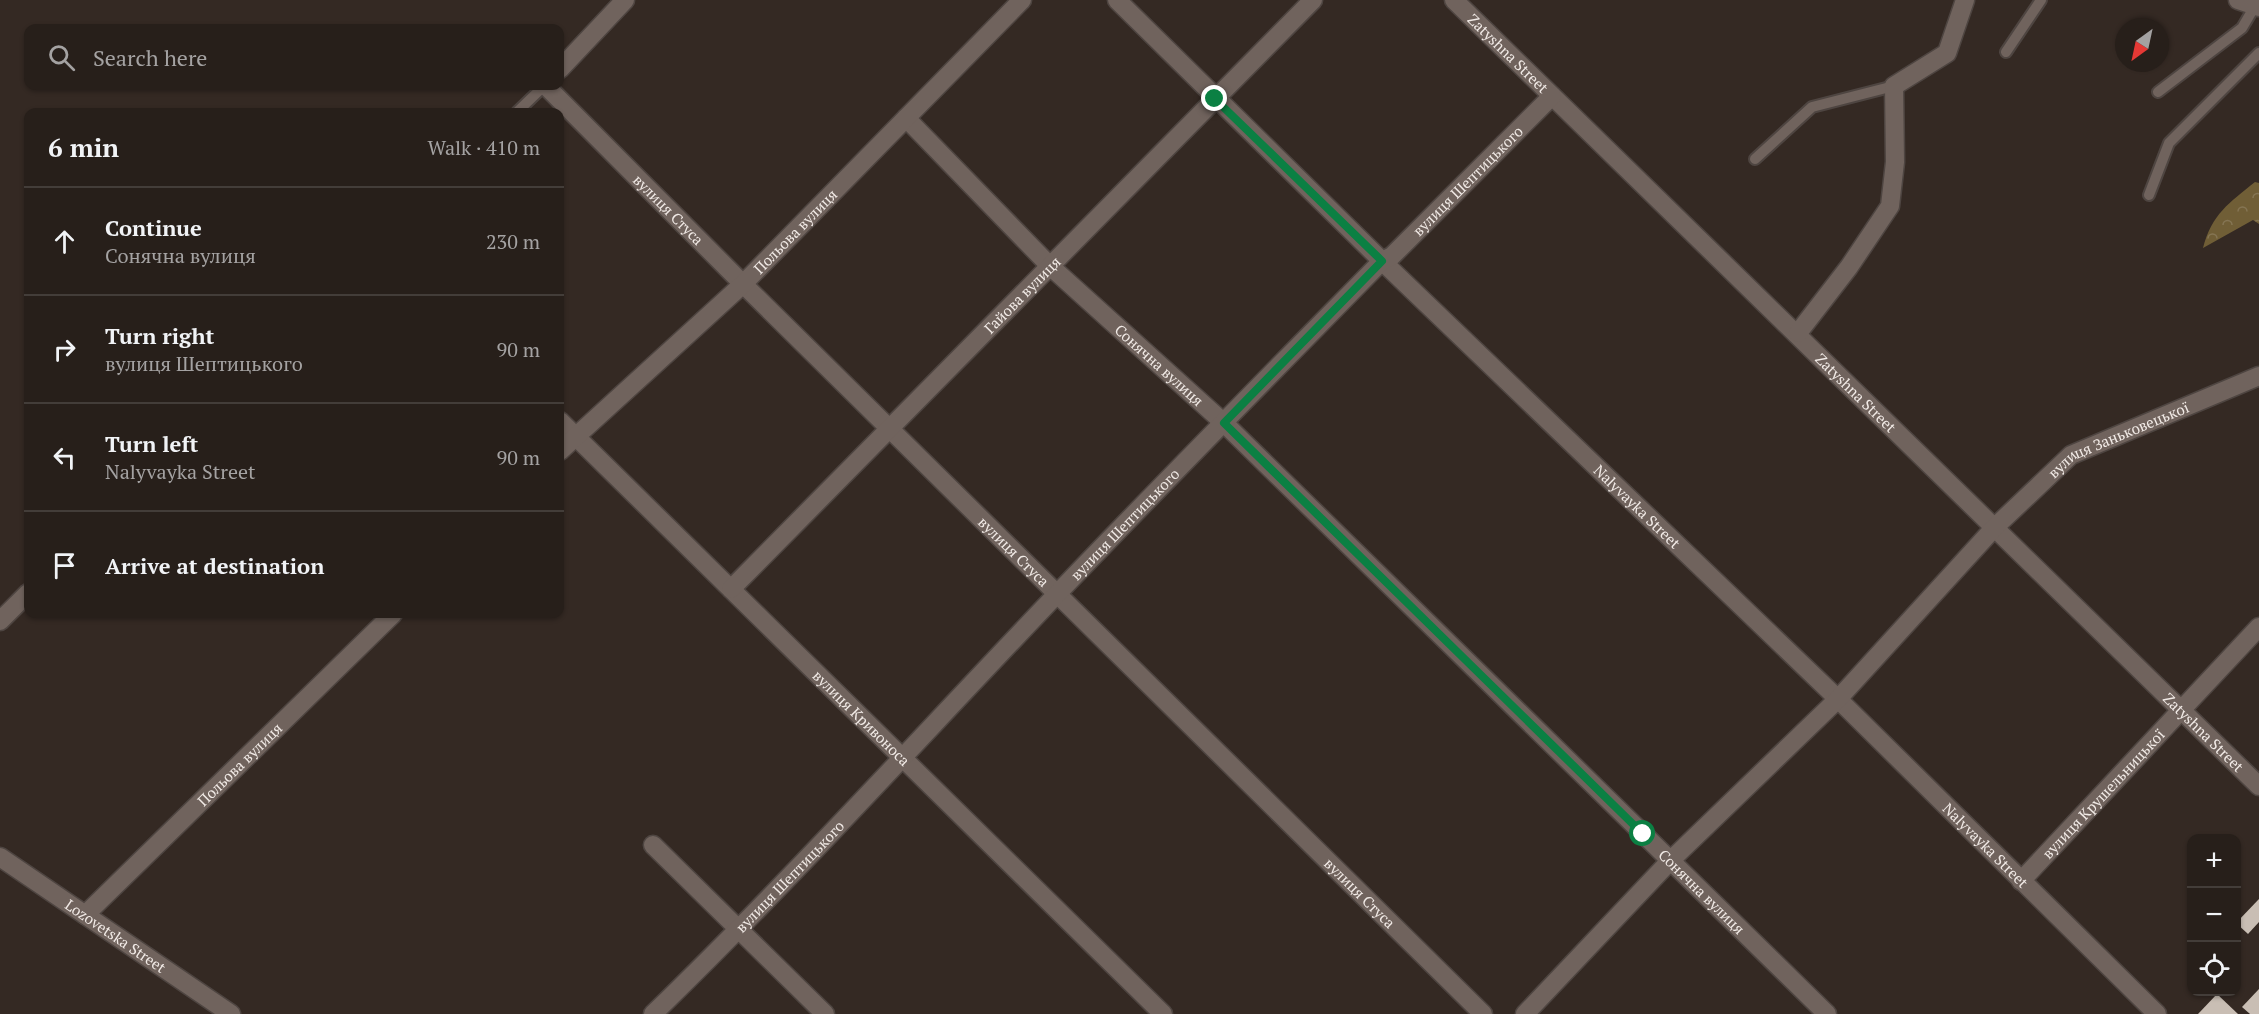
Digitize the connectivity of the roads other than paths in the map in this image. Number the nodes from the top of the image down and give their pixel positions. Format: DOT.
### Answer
graph roads {
  1 [pos="625,0"];
  2 [pos="1022,0"];
  3 [pos="1117,0"];
  4 [pos="1313,0"];
  5 [pos="1454,0"];
  6 [pos="1965,0"];
  7 [pos="2041,0"];
  8 [pos="2251,4"];
  9 [pos="2006,52"];
  10 [pos="2259,53"];
  11 [pos="564,65"];
  12 [pos="1894,86"];
  13 [pos="541,90"];
  14 [pos="549,90"];
  15 [pos="2158,92"];
  16 [pos="1552,96"];
  17 [pos="1215,99"];
  18 [pos="521,108"];
  19 [pos="906,118"];
  20 [pos="1755,159"];
  21 [pos="2149,195"];
  22 [pos="1382,261"];
  23 [pos="1050,266"];
  24 [pos="743,284"];
  25 [pos="1798,333"];
  26 [pos="2259,376"];
  27 [pos="1224,423"];
  28 [pos="564,425"];
  29 [pos="890,428"];
  30 [pos="575,436"];
  31 [pos="564,447"];
  32 [pos="1994,528"];
  33 [pos="731,589"];
  34 [pos="1057,594"];
  35 [pos="24,597"];
  36 [pos="389,618"];
  37 [pos="0,621"];
  38 [pos="2259,627"];
  39 [pos="1838,699"];
  40 [pos="2181,710"];
  41 [pos="903,759"];
  42 [pos="2259,786"];
  43 [pos="653,845"];
  44 [pos="0,857"];
  45 [pos="1670,861"];
  46 [pos="2021,882"];
  47 [pos="85,915"];
  48 [pos="740,930"];
  49 [pos="231,1014"];
  50 [pos="653,1014"];
  51 [pos="825,1014"];
  52 [pos="1163,1014"];
  53 [pos="1483,1014"];
  54 [pos="1525,1014"];
  55 [pos="1827,1014"];
  56 [pos="2157,1014"];
  1 -- 11 [label="street"];
  2 -- 19 [label="street, Польова вулиця"];
  3 -- 17 [label="street, Nalyvayka Street"];
  4 -- 17 [label="street, Гайова вулиця"];
  5 -- 16 [label="street, Zatyshna Street"];
  6 -- 12 [label="street"];
  7 -- 9 [label="lane"];
  8 -- 15 [label="lane"];
  10 -- 21 [label="lane"];
  12 -- 20 [label="lane"];
  12 -- 25 [label="street"];
  13 -- 18 [label="lane"];
  14 -- 24 [label="street, вулиця Стуса"];
  16 -- 22 [label="street, вулиця Шептицького"];
  16 -- 25 [label="street, Zatyshna Street"];
  17 -- 22 [label="street, Nalyvayka Street"];
  17 -- 23 [label="street, Гайова вулиця"];
  19 -- 23 [label="street, Сонячна вулиця"];
  19 -- 24 [label="street, Польова вулиця"];
  22 -- 27 [label="street, вулиця Шептицького"];
  22 -- 39 [label="street, Nalyvayka Street"];
  23 -- 27 [label="street, Сонячна вулиця"];
  23 -- 29 [label="street, Гайова вулиця"];
  24 -- 29 [label="street, вулиця Стуса"];
  24 -- 30 [label="street, Польова вулиця"];
  25 -- 32 [label="street, Zatyshna Street"];
  26 -- 32 [label="street, вулиця Заньковецької"];
  27 -- 34 [label="street, вулиця Шептицького"];
  27 -- 45 [label="street, Сонячна вулиця"];
  28 -- 30 [label="street, вулиця Кривоноса"];
  29 -- 33 [label="street, Гайова вулиця"];
  29 -- 34 [label="street, вулиця Стуса"];
  30 -- 31 [label="street, Польова вулиця"];
  30 -- 33 [label="street, вулиця Кривоноса"];
  32 -- 39 [label="street, вулиця Заньковецької"];
  32 -- 40 [label="street, Zatyshna Street"];
  33 -- 41 [label="street, вулиця Кривоноса"];
  34 -- 41 [label="street, вулиця Шептицького"];
  34 -- 53 [label="street, вулиця Стуса"];
  35 -- 37 [label="street"];
  36 -- 47 [label="street, Польова вулиця"];
  38 -- 40 [label="street, вулиця Крушельницької"];
  39 -- 45 [label="street, вулиця Заньковецької"];
  39 -- 46 [label="street, Nalyvayka Street"];
  40 -- 42 [label="street, Zatyshna Street"];
  40 -- 46 [label="street, вулиця Крушельницької"];
  41 -- 48 [label="street, вулиця Шептицького"];
  41 -- 52 [label="street, вулиця Кривоноса"];
  43 -- 48 [label="street"];
  44 -- 47 [label="street, Lozovetska Street"];
  45 -- 54 [label="street, вулиця Заньковецької"];
  45 -- 55 [label="street, Сонячна вулиця"];
  46 -- 56 [label="street, Nalyvayka Street"];
  47 -- 49 [label="street, Lozovetska Street"];
  48 -- 50 [label="street, вулиця Шептицького"];
  48 -- 51 [label="street"];
}
